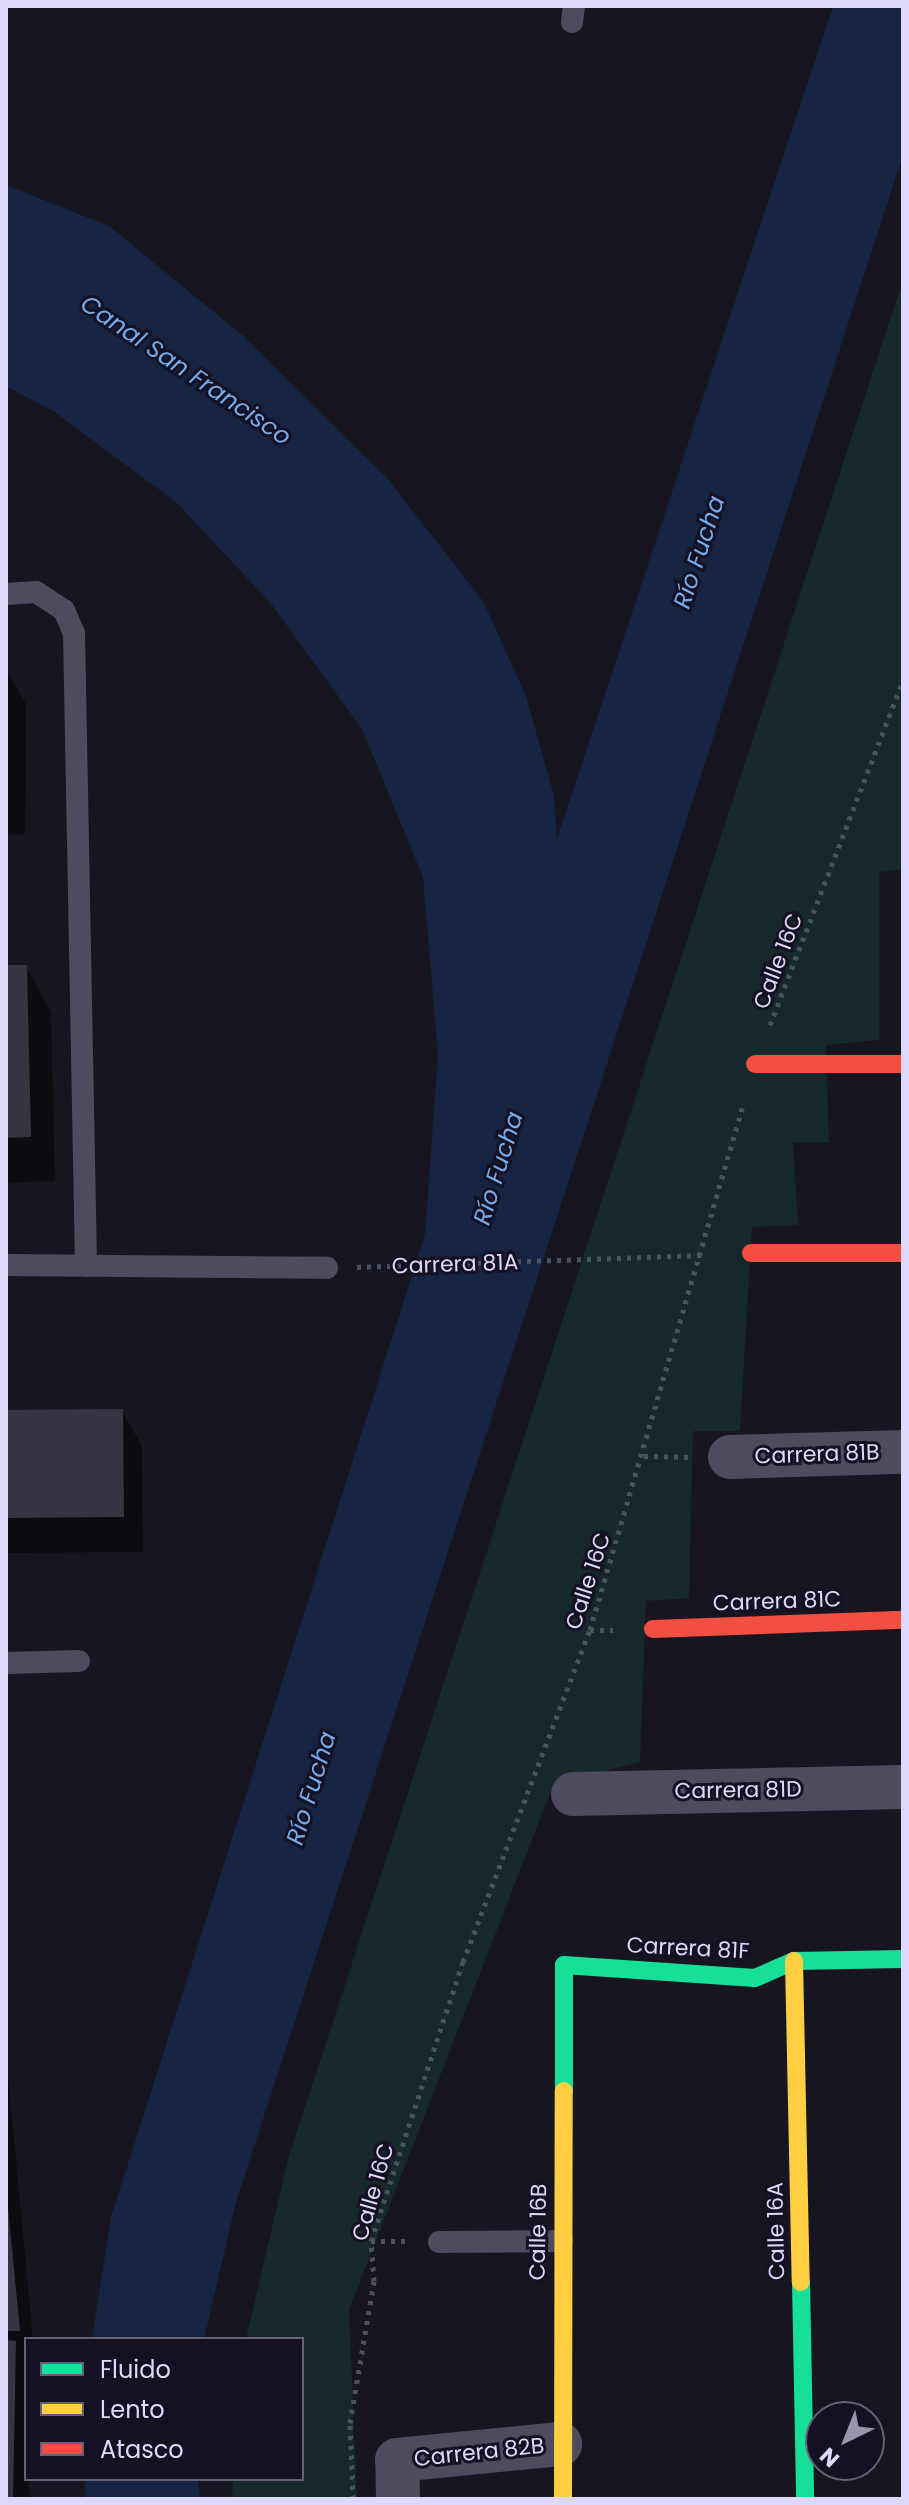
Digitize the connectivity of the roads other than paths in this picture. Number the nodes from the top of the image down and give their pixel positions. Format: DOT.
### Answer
graph roads {
  1 [pos="6,594"];
  2 [pos="755,1064"];
  3 [pos="903,1064"];
  4 [pos="751,1253"];
  5 [pos="903,1253"];
  6 [pos="6,1265"];
  7 [pos="86,1266"];
  8 [pos="327,1268"];
  9 [pos="903,1452"];
  10 [pos="730,1457"];
  11 [pos="903,1620"];
  12 [pos="653,1629"];
  13 [pos="79,1661"];
  14 [pos="6,1663"];
  15 [pos="903,1787"];
  16 [pos="573,1794"];
  17 [pos="903,1959"];
  18 [pos="794,1961"];
  19 [pos="564,1965"];
  20 [pos="562,2241"];
  21 [pos="439,2242"];
  22 [pos="560,2444"];
  23 [pos="398,2479"];
  24 [pos="563,2499"];
  25 [pos="805,2499"];
  1 -- 7 [label="lane"];
  2 -- 3 [label="street"];
  4 -- 5 [label="street"];
  6 -- 7 [label="lane"];
  7 -- 8 [label="lane"];
  9 -- 10 [label="street, Carrera 81B"];
  11 -- 12 [label="street, Carrera 81C"];
  13 -- 14 [label="lane"];
  15 -- 16 [label="street, Carrera 81D"];
  17 -- 18 [label="street, Carrera 81F"];
  18 -- 19 [label="street, Carrera 81F"];
  18 -- 25 [label="street, Calle 16A"];
  19 -- 20 [label="street, Calle 16B"];
  20 -- 21 [label="lane"];
  20 -- 22 [label="street, Calle 16B"];
  22 -- 23 [label="street, Carrera 82B"];
  22 -- 24 [label="street, Calle 16B"];
}
